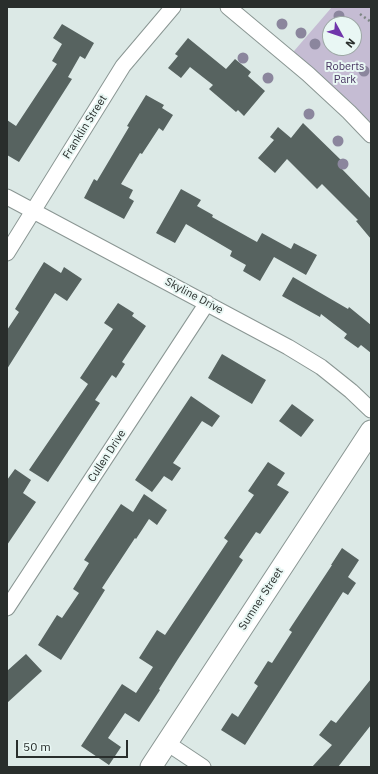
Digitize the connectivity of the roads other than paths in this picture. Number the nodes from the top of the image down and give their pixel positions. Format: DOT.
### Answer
graph roads {
  1 [pos="173,7"];
  2 [pos="228,7"];
  3 [pos="371,135"];
  4 [pos="7,197"];
  5 [pos="33,211"];
  6 [pos="7,253"];
  7 [pos="207,303"];
  8 [pos="371,410"];
  9 [pos="371,431"];
  10 [pos="7,608"];
  11 [pos="167,743"];
  12 [pos="151,767"];
  13 [pos="203,767"];
  1 -- 5 [label="street, Franklin Street"];
  2 -- 3 [label="street"];
  4 -- 5 [label="street, Skyline Drive"];
  5 -- 6 [label="street, Franklin Street"];
  5 -- 7 [label="street, Skyline Drive"];
  7 -- 8 [label="street, Skyline Drive"];
  7 -- 10 [label="street, Cullen Drive"];
  9 -- 11 [label="street, Sumner Street"];
  11 -- 12 [label="street, Sumner Street"];
  11 -- 13 [label="street"];
}
